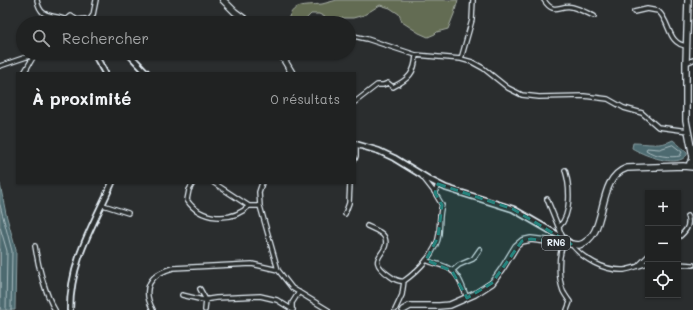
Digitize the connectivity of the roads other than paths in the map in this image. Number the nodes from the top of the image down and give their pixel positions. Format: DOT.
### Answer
graph roads {
  1 [pos="37,0"];
  2 [pos="96,0"];
  3 [pos="223,0"];
  4 [pos="473,0"];
  5 [pos="544,0"];
  6 [pos="688,0"];
  7 [pos="634,12"];
  8 [pos="54,16"];
  9 [pos="92,16"];
  10 [pos="240,16"];
  11 [pos="594,16"];
  12 [pos="690,26"];
  13 [pos="356,37"];
  14 [pos="687,46"];
  15 [pos="416,55"];
  16 [pos="461,59"];
  17 [pos="17,60"];
  18 [pos="32,60"];
  19 [pos="98,60"];
  20 [pos="135,60"];
  21 [pos="284,60"];
  22 [pos="693,60"];
  23 [pos="686,63"];
  24 [pos="0,66"];
  25 [pos="25,72"];
  26 [pos="104,72"];
  27 [pos="146,72"];
  28 [pos="291,72"];
  29 [pos="356,101"];
  30 [pos="688,131"];
  31 [pos="356,144"];
  32 [pos="693,153"];
  33 [pos="356,156"];
  34 [pos="692,164"];
  35 [pos="565,170"];
  36 [pos="420,174"];
  37 [pos="112,184"];
  38 [pos="192,184"];
  39 [pos="216,184"];
  40 [pos="262,184"];
  41 [pos="350,184"];
  42 [pos="438,184"];
  43 [pos="435,193"];
  44 [pos="547,200"];
  45 [pos="102,205"];
  46 [pos="249,206"];
  47 [pos="260,206"];
  48 [pos="128,213"];
  49 [pos="345,214"];
  50 [pos="688,216"];
  51 [pos="367,226"];
  52 [pos="559,227"];
  53 [pos="681,235"];
  54 [pos="563,241"];
  55 [pos="571,244"];
  56 [pos="35,246"];
  57 [pos="480,249"];
  58 [pos="645,259"];
  59 [pos="426,260"];
  60 [pos="645,264"];
  61 [pos="681,264"];
  62 [pos="638,266"];
  63 [pos="693,266"];
  64 [pos="278,270"];
  65 [pos="452,271"];
  66 [pos="404,281"];
  67 [pos="200,289"];
  68 [pos="298,292"];
  69 [pos="182,295"];
  70 [pos="467,298"];
  71 [pos="206,300"];
  72 [pos="292,303"];
  73 [pos="287,306"];
  74 [pos="55,310"];
  75 [pos="70,310"];
  76 [pos="153,310"];
  77 [pos="205,310"];
  78 [pos="292,310"];
  79 [pos="328,310"];
  80 [pos="395,310"];
  81 [pos="403,310"];
  82 [pos="567,310"];
  1 -- 8 [label="street"];
  2 -- 9 [label="street"];
  3 -- 10 [label="main road"];
  4 -- 16 [label="street"];
  5 -- 11 [label="street"];
  6 -- 12 [label="main road, RN6"];
  7 -- 14 [label="street"];
  12 -- 14 [label="main road, RN6"];
  13 -- 15 [label="street"];
  14 -- 23 [label="main road, RN6"];
  15 -- 16 [label="street"];
  15 -- 29 [label="street"];
  16 -- 30 [label="street"];
  17 -- 24 [label="street"];
  18 -- 25 [label="street"];
  19 -- 26 [label="main road"];
  20 -- 27 [label="main road"];
  21 -- 28 [label="main road"];
  22 -- 23 [label="street"];
  23 -- 30 [label="main road, RN6"];
  30 -- 32 [label="main road, RN6"];
  31 -- 33 [label="street"];
  31 -- 36 [label="main road"];
  32 -- 34 [label="main road, RN6"];
  34 -- 55 [label="main road, RN6"];
  35 -- 52 [label="street"];
  36 -- 42 [label="main road"];
  36 -- 43 [label="street"];
  37 -- 45 [label="main road"];
  38 -- 46 [label="street"];
  39 -- 46 [label="street"];
  40 -- 47 [label="street"];
  41 -- 49 [label="street"];
  42 -- 43 [label="street"];
  42 -- 54 [label="main road"];
  43 -- 59 [label="street"];
  44 -- 52 [label="street"];
  45 -- 48 [label="street"];
  45 -- 75 [label="main road"];
  46 -- 47 [label="street"];
  47 -- 64 [label="street"];
  50 -- 53 [label="street"];
  51 -- 66 [label="street"];
  52 -- 54 [label="street"];
  54 -- 55 [label="main road, RN6"];
  54 -- 70 [label="main road, RN6"];
  54 -- 82 [label="street"];
  55 -- 62 [label="street"];
  56 -- 74 [label="street"];
  57 -- 65 [label="street"];
  58 -- 62 [label="street"];
  59 -- 65 [label="street"];
  59 -- 66 [label="street"];
  60 -- 62 [label="street"];
  61 -- 63 [label="street"];
  64 -- 68 [label="street"];
  64 -- 76 [label="street"];
  65 -- 70 [label="street"];
  66 -- 80 [label="street"];
  67 -- 71 [label="street"];
  68 -- 72 [label="street"];
  68 -- 79 [label="street"];
  69 -- 71 [label="street"];
  70 -- 81 [label="main road, RN6"];
  71 -- 73 [label="street"];
  71 -- 77 [label="street"];
  72 -- 73 [label="street"];
  72 -- 78 [label="street"];
  73 -- 78 [label="street"];
}
